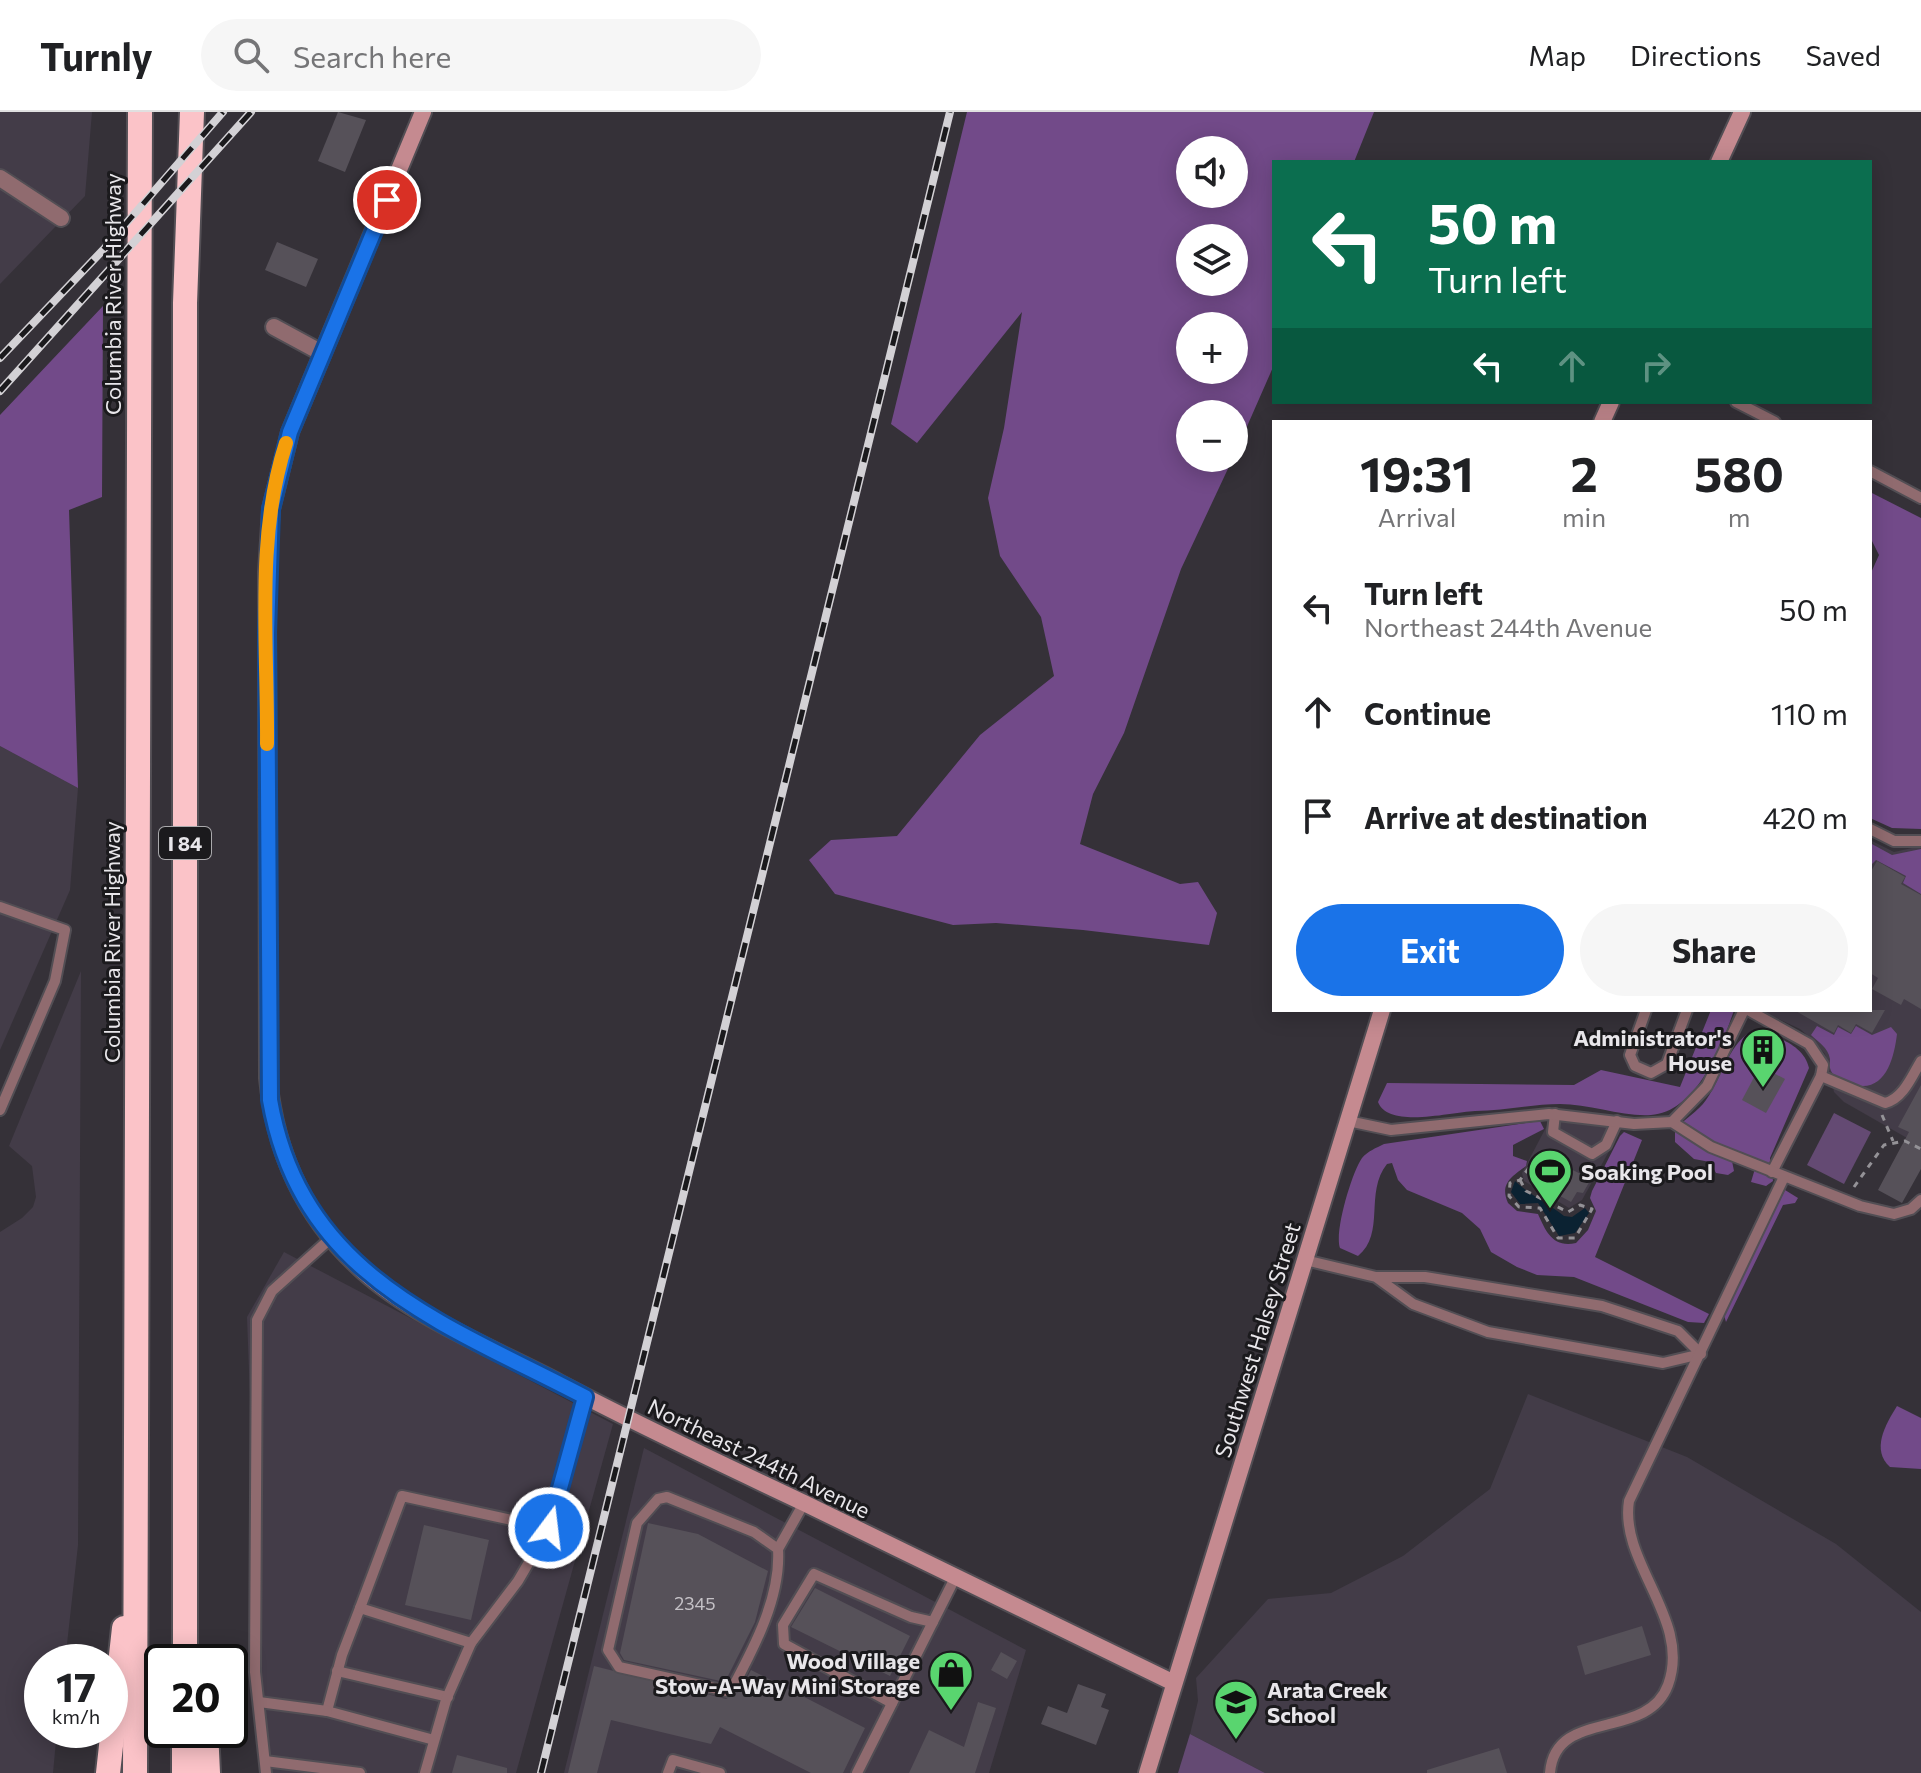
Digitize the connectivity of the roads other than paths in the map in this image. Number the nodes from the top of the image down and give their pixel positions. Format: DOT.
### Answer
graph roads {
  1 [pos="140,112"];
  2 [pos="192,112"];
  3 [pos="423,112"];
  4 [pos="1742,112"];
  5 [pos="1720,160"];
  6 [pos="0,178"];
  7 [pos="61,218"];
  8 [pos="274,327"];
  9 [pos="322,353"];
  10 [pos="1740,404"];
  11 [pos="1771,420"];
  12 [pos="1872,472"];
  13 [pos="1921,498"];
  14 [pos="1872,830"];
  15 [pos="1921,841"];
  16 [pos="0,907"];
  17 [pos="1381,1012"];
  18 [pos="1645,1012"];
  19 [pos="1686,1012"];
  20 [pos="1745,1012"];
  21 [pos="1750,1012"];
  22 [pos="1921,1061"];
  23 [pos="1821,1076"];
  24 [pos="3,1094"];
  25 [pos="0,1110"];
  26 [pos="1555,1114"];
  27 [pos="1348,1121"];
  28 [pos="1617,1121"];
  29 [pos="1672,1122"];
  30 [pos="1772,1172"];
  31 [pos="1784,1177"];
  32 [pos="1921,1200"];
  33 [pos="336,1243"];
  34 [pos="1305,1260"];
  35 [pos="1376,1277"];
  36 [pos="1701,1354"];
  37 [pos="585,1397"];
  38 [pos="804,1503"];
  39 [pos="549,1528"];
  40 [pos="778,1549"];
  41 [pos="135,1555"];
  42 [pos="185,1574"];
  43 [pos="955,1578"];
  44 [pos="360,1608"];
  45 [pos="933,1622"];
  46 [pos="471,1643"];
  47 [pos="185,1644"];
  48 [pos="197,1644"];
  49 [pos="337,1671"];
  50 [pos="1174,1683"];
  51 [pos="448,1697"];
  52 [pos="259,1702"];
  53 [pos="892,1703"];
  54 [pos="327,1711"];
  55 [pos="434,1740"];
  56 [pos="184,1748"];
  57 [pos="207,1748"];
  58 [pos="266,1767"];
  59 [pos="108,1773"];
  60 [pos="135,1773"];
  61 [pos="184,1773"];
  62 [pos="208,1773"];
  63 [pos="360,1773"];
  64 [pos="425,1773"];
  65 [pos="668,1773"];
  66 [pos="720,1773"];
  67 [pos="857,1773"];
  68 [pos="1147,1773"];
  69 [pos="1550,1773"];
  1 -- 41 [label="highway, Columbia River Highway / I 84"];
  2 -- 42 [label="highway, I 84"];
  3 -- 9 [label="street, Northeast 244th Avenue"];
  4 -- 5 [label="street"];
  6 -- 7 [label="street"];
  8 -- 9 [label="street"];
  9 -- 33 [label="street, Northeast 244th Avenue"];
  10 -- 11 [label="lane"];
  12 -- 13 [label="lane"];
  14 -- 15 [label="lane"];
  16 -- 24 [label="lane"];
  17 -- 27 [label="street, Southwest Halsey Street"];
  18 -- 19 [label="lane"];
  20 -- 29 [label="lane"];
  21 -- 23 [label="lane"];
  22 -- 23 [label="lane"];
  23 -- 30 [label="lane"];
  24 -- 25 [label="lane"];
  26 -- 27 [label="lane"];
  26 -- 28 [label="lane"];
  26 -- 28 [label="lane"];
  27 -- 34 [label="street, Southwest Halsey Street"];
  28 -- 29 [label="lane"];
  29 -- 30 [label="lane"];
  30 -- 31 [label="lane"];
  31 -- 32 [label="lane"];
  31 -- 36 [label="lane"];
  33 -- 37 [label="street, Northeast 244th Avenue"];
  33 -- 52 [label="lane"];
  34 -- 35 [label="lane"];
  34 -- 50 [label="street, Southwest Halsey Street"];
  35 -- 36 [label="lane"];
  35 -- 36 [label="lane"];
  36 -- 69 [label="lane"];
  37 -- 38 [label="street, Northeast 244th Avenue"];
  37 -- 39 [label="lane"];
  38 -- 40 [label="lane"];
  38 -- 43 [label="street, Northeast 244th Avenue"];
  39 -- 44 [label="lane"];
  39 -- 46 [label="lane"];
  40 -- 40 [label="lane"];
  41 -- 59 [label="highway"];
  41 -- 60 [label="highway, Columbia River Highway / I 84"];
  42 -- 47 [label="highway, I 84"];
  42 -- 48 [label="highway"];
  43 -- 45 [label="lane"];
  43 -- 50 [label="street, Northeast 244th Avenue"];
  44 -- 46 [label="lane"];
  44 -- 49 [label="lane"];
  45 -- 53 [label="lane"];
  45 -- 53 [label="lane"];
  46 -- 51 [label="lane"];
  49 -- 51 [label="lane"];
  49 -- 54 [label="lane"];
  50 -- 68 [label="street, Southwest Halsey Street"];
  51 -- 55 [label="lane"];
  52 -- 54 [label="lane"];
  52 -- 58 [label="lane"];
  53 -- 67 [label="lane"];
  54 -- 55 [label="lane"];
  55 -- 64 [label="lane"];
  56 -- 61 [label="highway"];
  57 -- 62 [label="highway"];
  58 -- 63 [label="lane"];
  65 -- 66 [label="lane"];
}
